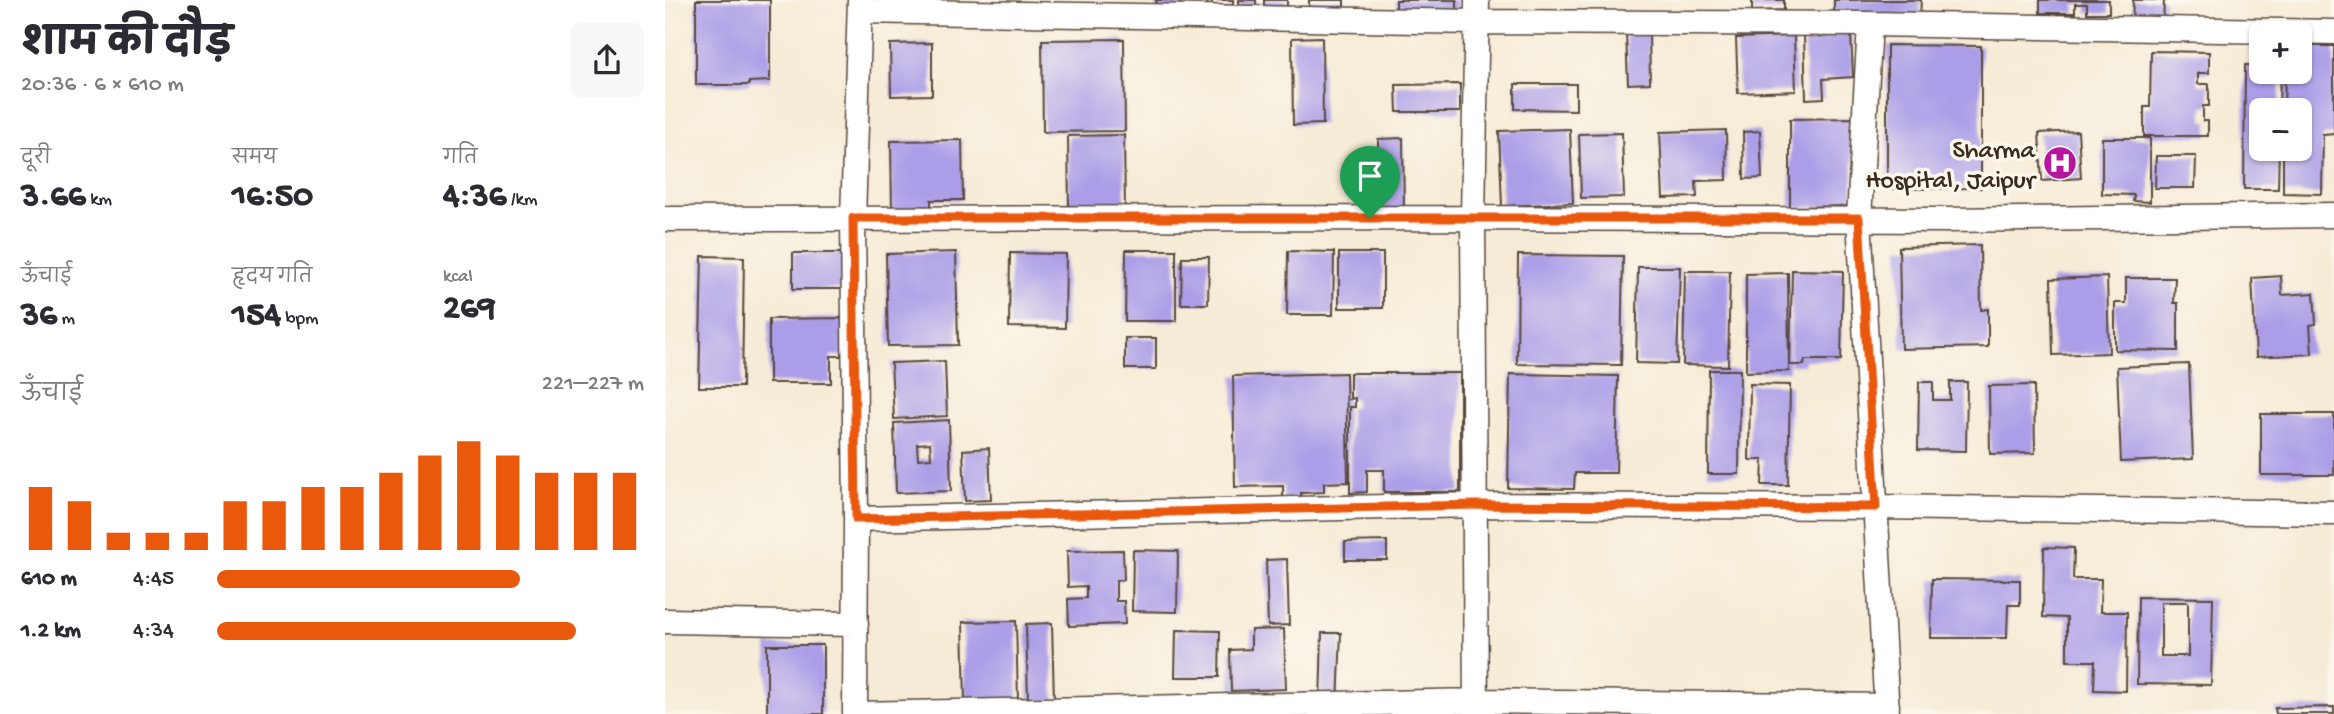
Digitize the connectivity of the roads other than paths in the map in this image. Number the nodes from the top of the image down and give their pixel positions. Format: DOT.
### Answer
graph roads {
  1 [pos="860,6"];
  2 [pos="1476,11"];
  3 [pos="1870,24"];
  4 [pos="2334,32"];
  5 [pos="2334,215"];
  6 [pos="853,218"];
  7 [pos="1473,218"];
  8 [pos="1859,218"];
  9 [pos="665,219"];
  10 [pos="1476,505"];
  11 [pos="1876,507"];
  12 [pos="2334,513"];
  13 [pos="856,519"];
  14 [pos="665,621"];
  15 [pos="856,624"];
  16 [pos="1476,708"];
  17 [pos="1887,710"];
  1 -- 2 [label="street"];
  1 -- 6 [label="street"];
  2 -- 3 [label="street"];
  2 -- 7 [label="street"];
  3 -- 4 [label="street"];
  3 -- 8 [label="street"];
  5 -- 8 [label="street"];
  6 -- 7 [label="street"];
  6 -- 9 [label="street"];
  6 -- 13 [label="street"];
  7 -- 8 [label="street"];
  7 -- 10 [label="street"];
  8 -- 11 [label="street"];
  10 -- 11 [label="street"];
  10 -- 13 [label="street"];
  10 -- 16 [label="street"];
  11 -- 12 [label="street"];
  11 -- 17 [label="street"];
  13 -- 15 [label="street"];
  14 -- 15 [label="street"];
  15 -- 16 [label="street"];
  16 -- 17 [label="street"];
}
